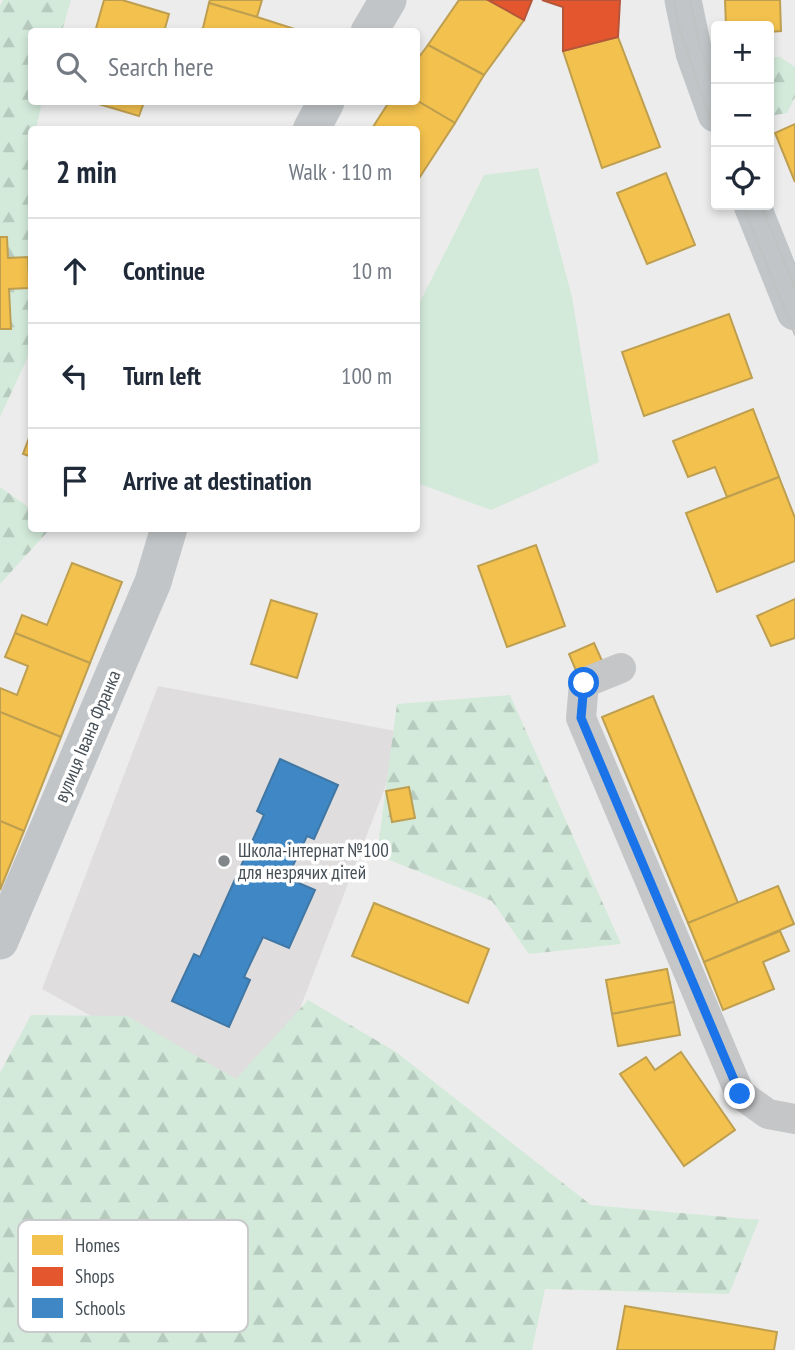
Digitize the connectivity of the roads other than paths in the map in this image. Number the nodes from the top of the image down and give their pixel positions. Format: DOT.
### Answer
graph roads {
  1 [pos="388,0"];
  2 [pos="683,0"];
  3 [pos="371,28"];
  4 [pos="711,100"];
  5 [pos="324,105"];
  6 [pos="313,126"];
  7 [pos="754,210"];
  8 [pos="795,312"];
  9 [pos="168,532"];
  10 [pos="621,668"];
  11 [pos="0,941"];
  12 [pos="795,1119"];
  1 -- 3 [label="main road"];
  2 -- 4 [label="main road"];
  5 -- 6 [label="main road"];
  7 -- 8 [label="main road"];
  9 -- 11 [label="main road, вулиця Івана Франка"];
  10 -- 12 [label="street"];
}
